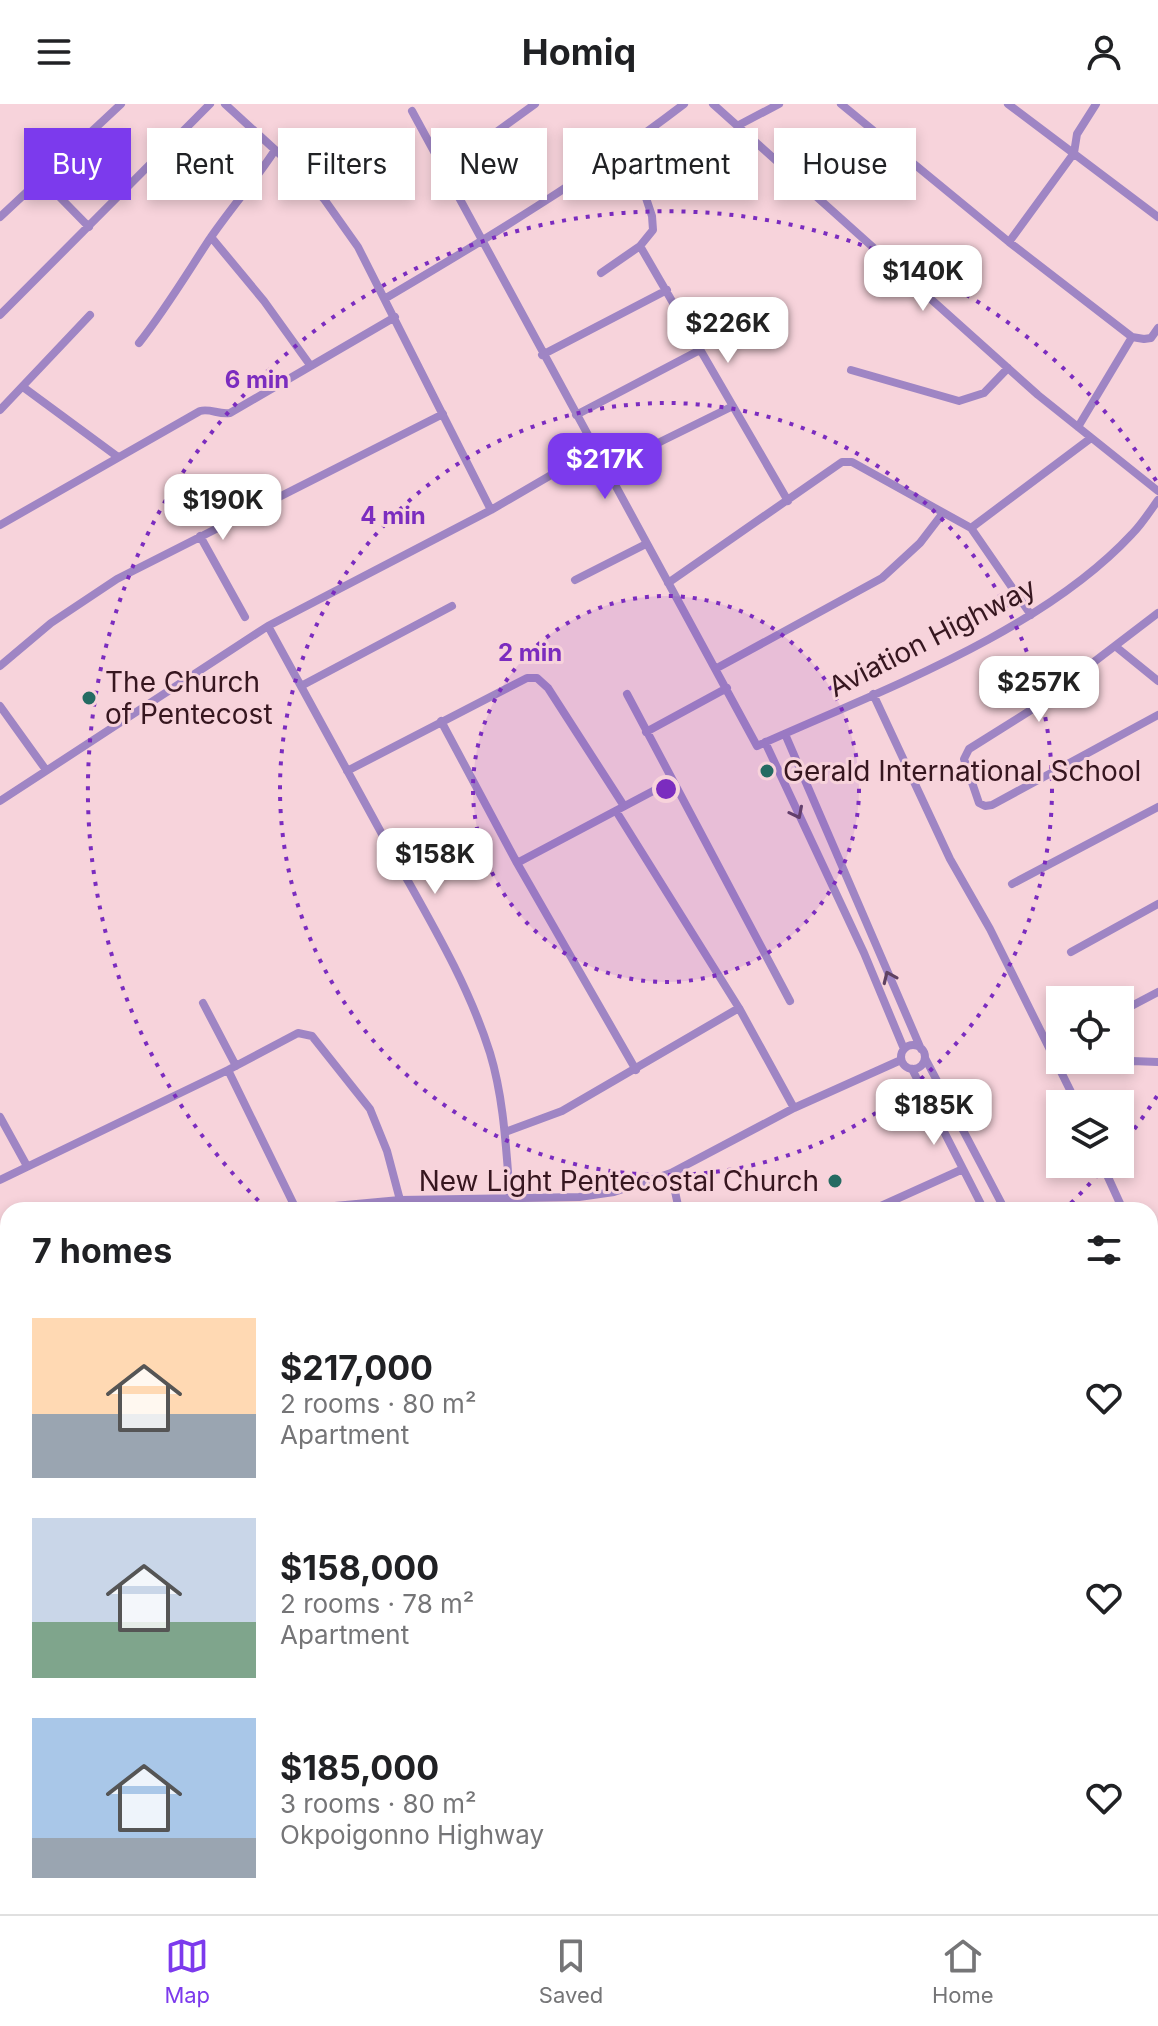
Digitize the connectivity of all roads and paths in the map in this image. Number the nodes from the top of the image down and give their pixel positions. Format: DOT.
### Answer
graph roads {
  1 [pos="121,104"];
  2 [pos="210,104"];
  3 [pos="225,104"];
  4 [pos="535,104"];
  5 [pos="684,104"];
  6 [pos="713,104"];
  7 [pos="779,104"];
  8 [pos="841,104"];
  9 [pos="1008,104"];
  10 [pos="1096,104"];
  11 [pos="412,111"];
  12 [pos="737,126"];
  13 [pos="95,128"];
  14 [pos="502,128"];
  15 [pos="653,128"];
  16 [pos="431,146"];
  17 [pos="275,150"];
  18 [pos="1074,153"];
  19 [pos="563,189"];
  20 [pos="24,194"];
  21 [pos="63,200"];
  22 [pos="459,200"];
  23 [pos="647,200"];
  24 [pos="0,217"];
  25 [pos="1158,217"];
  26 [pos="89,227"];
  27 [pos="211,237"];
  28 [pos="481,242"];
  29 [pos="1009,242"];
  30 [pos="640,246"];
  31 [pos="601,273"];
  32 [pos="667,290"];
  33 [pos="386,298"];
  34 [pos="0,315"];
  35 [pos="90,315"];
  36 [pos="395,317"];
  37 [pos="1158,328"];
  38 [pos="1132,337"];
  39 [pos="139,343"];
  40 [pos="700,350"];
  41 [pos="542,355"];
  42 [pos="310,365"];
  43 [pos="1008,368"];
  44 [pos="851,370"];
  45 [pos="23,387"];
  46 [pos="733,406"];
  47 [pos="0,410"];
  48 [pos="443,414"];
  49 [pos="576,415"];
  50 [pos="1078,427"];
  51 [pos="1091,438"];
  52 [pos="594,450"];
  53 [pos="118,457"];
  54 [pos="605,469"];
  55 [pos="1158,491"];
  56 [pos="1158,500"];
  57 [pos="788,501"];
  58 [pos="491,510"];
  59 [pos="943,513"];
  60 [pos="0,525"];
  61 [pos="971,528"];
  62 [pos="200,536"];
  63 [pos="646,544"];
  64 [pos="575,580"];
  65 [pos="668,583"];
  66 [pos="452,606"];
  67 [pos="1158,613"];
  68 [pos="1031,615"];
  69 [pos="245,617"];
  70 [pos="268,626"];
  71 [pos="1115,646"];
  72 [pos="0,666"];
  73 [pos="717,668"];
  74 [pos="1158,681"];
  75 [pos="301,686"];
  76 [pos="727,688"];
  77 [pos="627,694"];
  78 [pos="873,694"];
  79 [pos="0,706"];
  80 [pos="1158,715"];
  81 [pos="441,721"];
  82 [pos="646,732"];
  83 [pos="785,734"];
  84 [pos="761,744"];
  85 [pos="46,770"];
  86 [pos="347,771"];
  87 [pos="672,781"];
  88 [pos="0,801"];
  89 [pos="1158,807"];
  90 [pos="620,809"];
  91 [pos="517,863"];
  92 [pos="1012,884"];
  93 [pos="1158,904"];
  94 [pos="1071,952"];
  95 [pos="1158,992"];
  96 [pos="790,1001"];
  97 [pos="203,1003"];
  98 [pos="1134,1005"];
  99 [pos="739,1008"];
  100 [pos="1046,1043"];
  101 [pos="904,1049"];
  102 [pos="921,1049"];
  103 [pos="925,1058"];
  104 [pos="901,1060"];
  105 [pos="1134,1061"];
  106 [pos="1158,1062"];
  107 [pos="232,1068"];
  108 [pos="912,1069"];
  109 [pos="636,1070"];
  110 [pos="794,1108"];
  111 [pos="0,1117"];
  112 [pos="505,1132"];
  113 [pos="27,1166"];
  114 [pos="963,1169"];
  115 [pos="671,1173"];
  116 [pos="1108,1178"];
  117 [pos="0,1180"];
  118 [pos="510,1197"];
  119 [pos="400,1200"];
  120 [pos="290,1202"];
  121 [pos="383,1202"];
  122 [pos="677,1202"];
  123 [pos="891,1202"];
  124 [pos="980,1202"];
  125 [pos="1001,1202"];
  126 [pos="1119,1202"];
  1 -- 13 [label="street"];
  2 -- 26 [label="street"];
  3 -- 17 [label="street"];
  4 -- 14 [label="street"];
  5 -- 15 [label="street"];
  6 -- 12 [label="street"];
  7 -- 12 [label="street"];
  8 -- 29 [label="street"];
  9 -- 18 [label="street"];
  10 -- 18 [label="street"];
  11 -- 16 [label="street"];
  12 -- 43 [label="street"];
  17 -- 27 [label="street"];
  17 -- 33 [label="street"];
  18 -- 25 [label="street"];
  18 -- 29 [label="street"];
  19 -- 28 [label="street"];
  20 -- 24 [label="street"];
  21 -- 26 [label="street"];
  22 -- 28 [label="street"];
  23 -- 30 [label="street"];
  26 -- 34 [label="street"];
  27 -- 39 [label="street"];
  27 -- 42 [label="street"];
  28 -- 33 [label="street"];
  28 -- 41 [label="street"];
  29 -- 38 [label="street"];
  30 -- 31 [label="street"];
  30 -- 32 [label="street"];
  32 -- 40 [label="street"];
  32 -- 41 [label="street"];
  33 -- 36 [label="street"];
  35 -- 45 [label="street"];
  36 -- 42 [label="street"];
  36 -- 48 [label="street"];
  37 -- 38 [label="street"];
  38 -- 50 [label="street"];
  40 -- 46 [label="street"];
  40 -- 49 [label="street"];
  41 -- 49 [label="street"];
  42 -- 53 [label="street"];
  43 -- 44 [label="street"];
  43 -- 50 [label="street"];
  45 -- 47 [label="street"];
  45 -- 53 [label="street"];
  46 -- 54 [label="street"];
  46 -- 57 [label="street"];
  48 -- 58 [label="street"];
  48 -- 62 [label="street"];
  49 -- 52 [label="street"];
  50 -- 51 [label="street"];
  51 -- 55 [label="street"];
  51 -- 61 [label="street"];
  52 -- 54 [label="street"];
  52 -- 58 [label="street"];
  53 -- 60 [label="street"];
  54 -- 63 [label="street"];
  56 -- 68 [label="street, Aviation Highway"];
  57 -- 59 [label="street"];
  57 -- 65 [label="street"];
  58 -- 70 [label="street"];
  59 -- 61 [label="street"];
  59 -- 73 [label="street"];
  61 -- 68 [label="street"];
  62 -- 69 [label="street"];
  62 -- 72 [label="street"];
  63 -- 64 [label="street"];
  63 -- 65 [label="street"];
  65 -- 73 [label="street"];
  66 -- 75 [label="street"];
  67 -- 71 [label="street"];
  68 -- 78 [label="street, Aviation Highway"];
  70 -- 75 [label="street"];
  70 -- 85 [label="street"];
  71 -- 74 [label="street"];
  71 -- 80 [label="street"];
  73 -- 76 [label="street"];
  75 -- 86 [label="street"];
  76 -- 82 [label="street"];
  76 -- 84 [label="street"];
  77 -- 82 [label="street"];
  78 -- 83 [label="street, Aviation Highway"];
  78 -- 100 [label="street"];
  79 -- 85 [label="street"];
  81 -- 86 [label="street"];
  81 -- 90 [label="street"];
  81 -- 91 [label="street"];
  82 -- 87 [label="street"];
  83 -- 84 [label="street, Aviation Highway"];
  102 -- 83 [label="street, one-way"];
  84 -- 101 [label="street, one-way"];
  85 -- 88 [label="street"];
  86 -- 112 [label="street"];
  87 -- 90 [label="street"];
  87 -- 96 [label="street"];
  89 -- 92 [label="street"];
  90 -- 91 [label="street"];
  90 -- 99 [label="street"];
  91 -- 109 [label="street"];
  93 -- 94 [label="street"];
  95 -- 98 [label="street"];
  97 -- 107 [label="street"];
  99 -- 109 [label="street"];
  99 -- 110 [label="street"];
  101 -- 102 [label="street"];
  101 -- 104 [label="street"];
  102 -- 103 [label="street"];
  103 -- 108 [label="street"];
  103 -- 125 [label="street"];
  104 -- 108 [label="street"];
  104 -- 110 [label="street"];
  105 -- 106 [label="street"];
  107 -- 113 [label="street"];
  107 -- 119 [label="street"];
  107 -- 120 [label="street"];
  108 -- 114 [label="street"];
  109 -- 112 [label="street"];
  110 -- 115 [label="street"];
  111 -- 113 [label="street"];
  112 -- 118 [label="street"];
  113 -- 117 [label="street"];
  114 -- 123 [label="street"];
  114 -- 124 [label="street"];
  115 -- 118 [label="street"];
  115 -- 122 [label="street"];
  116 -- 126 [label="street"];
  118 -- 119 [label="street"];
  119 -- 121 [label="street"];
}
